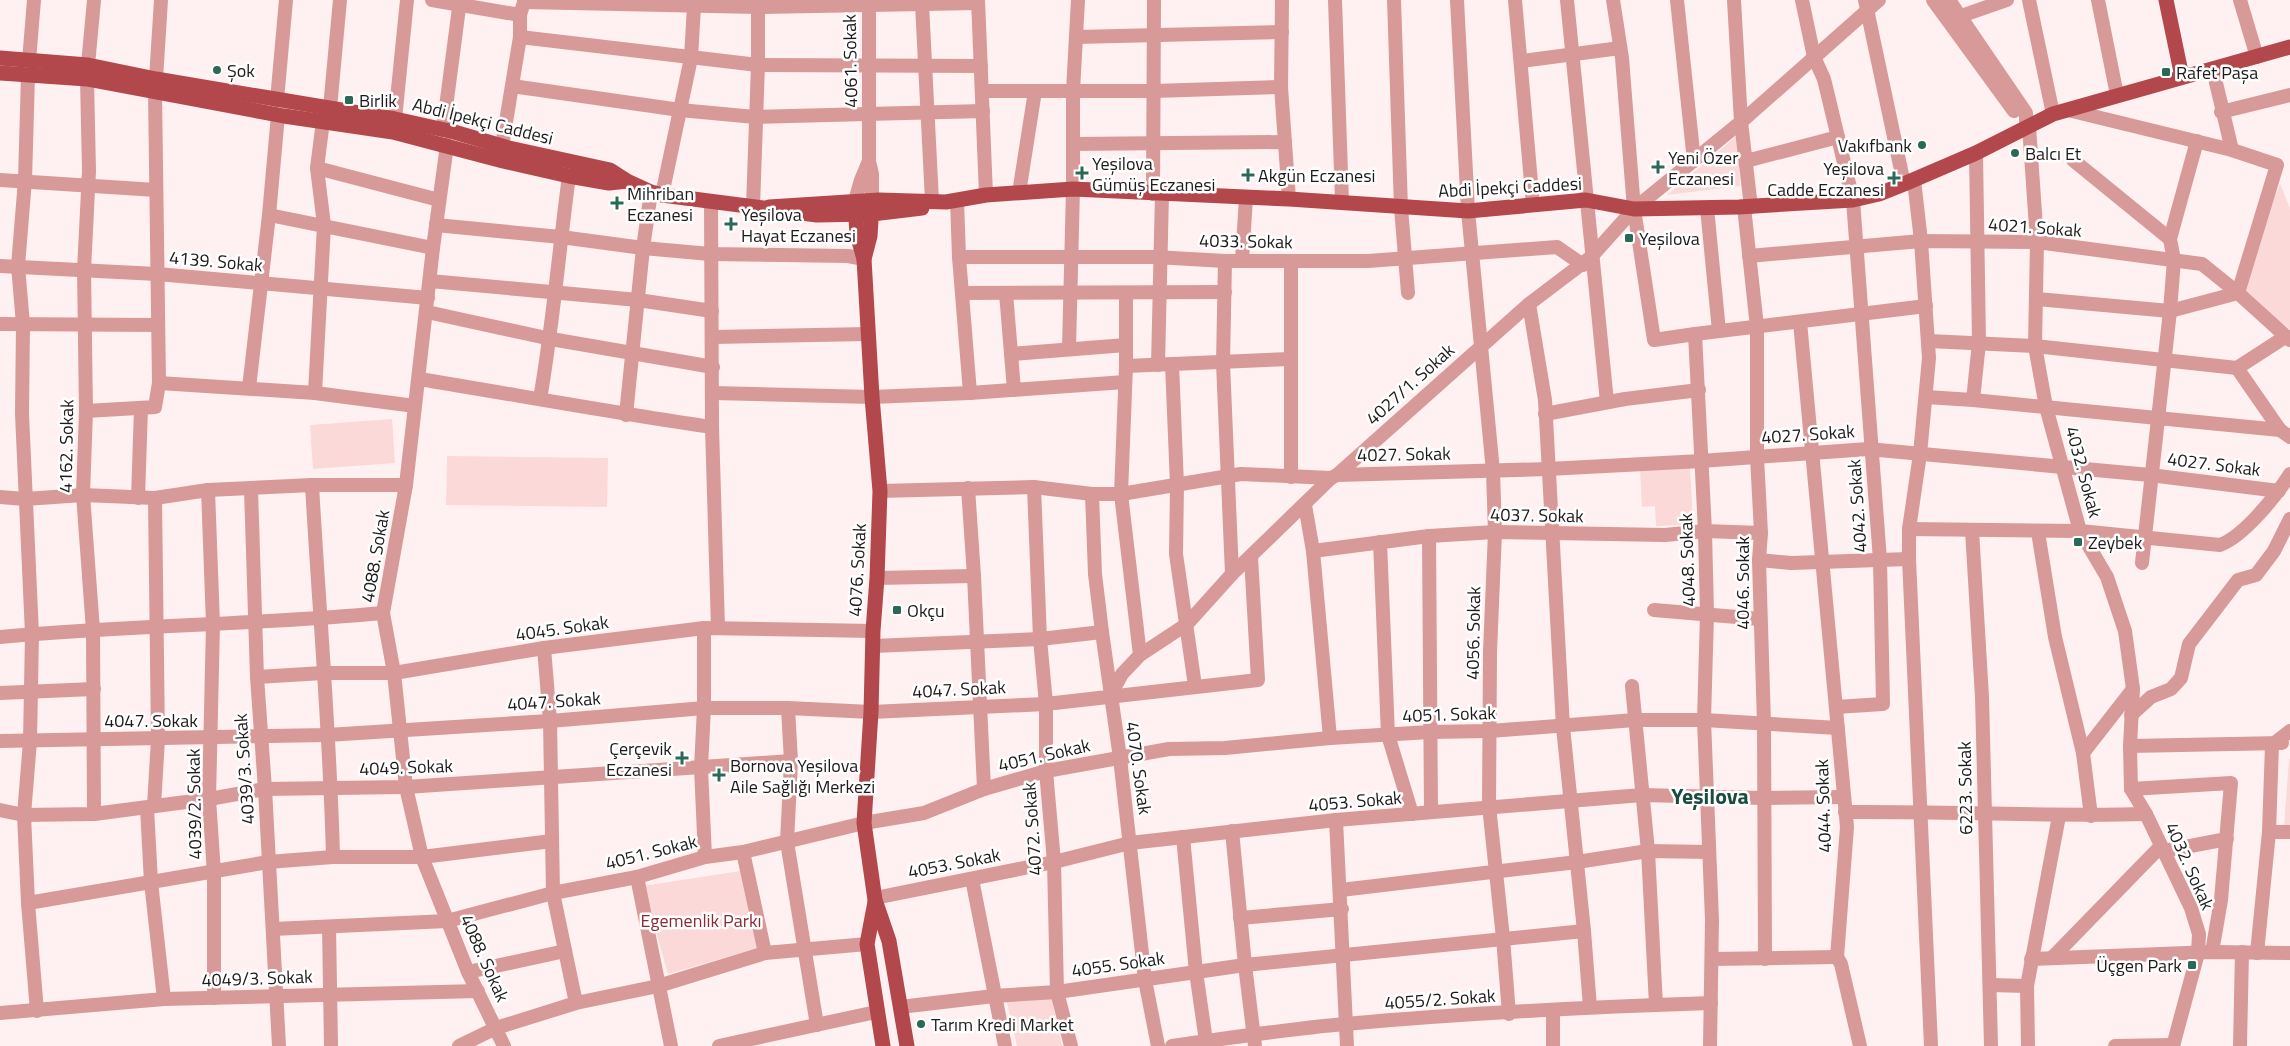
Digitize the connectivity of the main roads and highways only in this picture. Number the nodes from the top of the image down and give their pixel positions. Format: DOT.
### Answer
graph roads {
  1 [pos="2166,0"];
  2 [pos="2290,47"];
  3 [pos="0,58"];
  4 [pos="28,68"];
  5 [pos="0,73"];
  6 [pos="2182,76"];
  7 [pos="155,85"];
  8 [pos="326,114"];
  9 [pos="627,181"];
  10 [pos="856,201"];
  11 [pos="893,206"];
  12 [pos="872,207"];
  13 [pos="824,209"];
  14 [pos="863,237"];
  15 [pos="875,899"];
  16 [pos="883,1046"];
  17 [pos="907,1046"];
  1 -- 6 [label="main road"];
  2 -- 6 [label="main road, Abdi İpekçi Caddesi"];
  3 -- 4 [label="main road, Abdi İpekçi Caddesi"];
  4 -- 5 [label="main road, Abdi İpekçi Caddesi"];
  4 -- 7 [label="main road, Abdi İpekçi Caddesi"];
  6 -- 11 [label="main road, Abdi İpekçi Caddesi"];
  7 -- 8 [label="main road, Abdi İpekçi Caddesi"];
  7 -- 8 [label="main road, Abdi İpekçi Caddesi"];
  8 -- 9 [label="main road, Abdi İpekçi Caddesi"];
  8 -- 9 [label="main road, Abdi İpekçi Caddesi"];
  9 -- 13 [label="main road, Abdi İpekçi Caddesi"];
  10 -- 12 [label="main road, Abdi İpekçi Caddesi"];
  10 -- 13 [label="main road, Abdi İpekçi Caddesi"];
  10 -- 14 [label="main road"];
  11 -- 12 [label="main road, Abdi İpekçi Caddesi"];
  11 -- 14 [label="main road, 4076. Sokak"];
  12 -- 14 [label="main road, 4076. Sokak"];
  13 -- 14 [label="main road"];
  14 -- 15 [label="main road, 4076. Sokak"];
  15 -- 16 [label="main road, 4076. Sokak"];
  15 -- 17 [label="main road, 4076. Sokak"];
}
